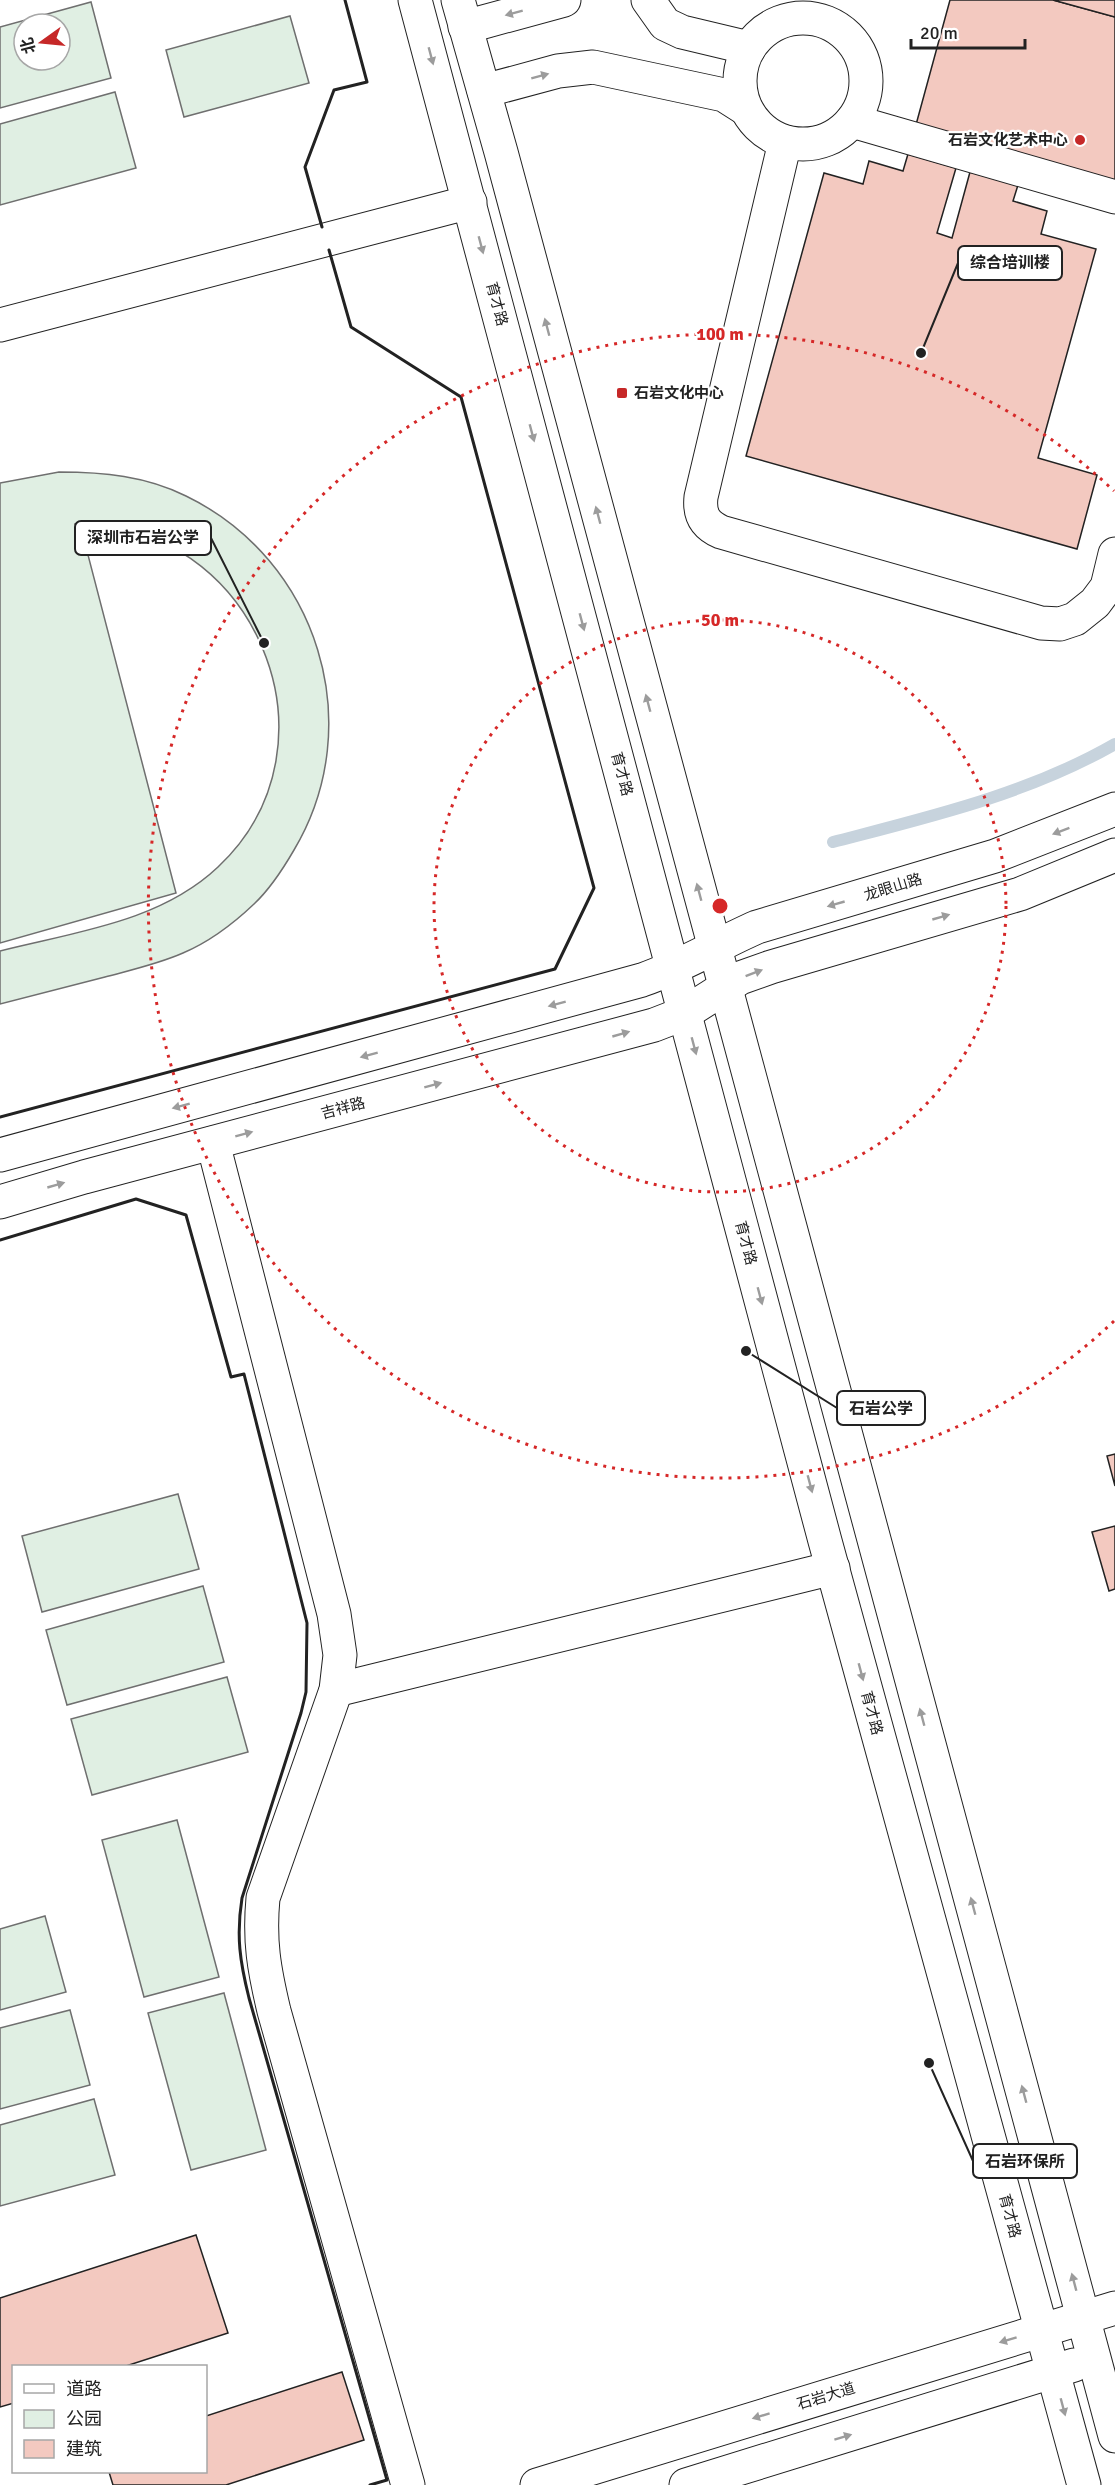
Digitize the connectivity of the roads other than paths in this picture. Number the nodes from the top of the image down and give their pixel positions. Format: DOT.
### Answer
graph roads {
  1 [pos="415,0"];
  2 [pos="564,0"];
  3 [pos="648,0"];
  4 [pos="461,13"];
  5 [pos="749,48"];
  6 [pos="484,92"];
  7 [pos="746,109"];
  8 [pos="852,121"];
  9 [pos="785,142"];
  10 [pos="1115,197"];
  11 [pos="470,202"];
  12 [pos="0,325"];
  13 [pos="1115,554"];
  14 [pos="1115,809"];
  15 [pos="1115,855"];
  16 [pos="713,948"];
  17 [pos="674,969"];
  18 [pos="724,989"];
  19 [pos="685,1012"];
  20 [pos="213,1143"];
  21 [pos="0,1155"];
  22 [pos="0,1202"];
  23 [pos="833,1568"];
  24 [pos="336,1690"];
  25 [pos="1115,2308"];
  26 [pos="1084,2317"];
  27 [pos="1042,2330"];
  28 [pos="1104,2356"];
  29 [pos="1053,2371"];
  30 [pos="1115,2436"];
  31 [pos="408,2485"];
  32 [pos="537,2485"];
  33 [pos="686,2485"];
  34 [pos="1084,2485"];
  1 -- 11 [label="street, 育才路, one-way"];
  2 -- 4 [label="street, one-way"];
  3 -- 5 [label="street"];
  4 -- 6 [label="street"];
  5 -- 7 [label="street"];
  5 -- 8 [label="street"];
  6 -- 7 [label="street, one-way"];
  16 -- 6 [label="street, one-way"];
  7 -- 9 [label="street"];
  8 -- 9 [label="street"];
  8 -- 10 [label="street"];
  9 -- 13 [label="street"];
  11 -- 12 [label="street"];
  11 -- 17 [label="street, 育才路, one-way"];
  14 -- 16 [label="street, 龙眼山路, one-way"];
  18 -- 15 [label="street, one-way"];
  16 -- 17 [label="street, 龙眼山路"];
  16 -- 18 [label="street"];
  17 -- 19 [label="street, 育才路"];
  17 -- 21 [label="street, one-way"];
  18 -- 19 [label="street"];
  26 -- 18 [label="street, one-way"];
  20 -- 19 [label="street, 吉祥路, one-way"];
  19 -- 23 [label="street, 育才路, one-way"];
  22 -- 20 [label="street, 吉祥路, one-way"];
  20 -- 24 [label="street"];
  23 -- 24 [label="street"];
  23 -- 27 [label="street, 育才路, one-way"];
  24 -- 31 [label="street"];
  25 -- 26 [label="street, 石岩大道"];
  26 -- 27 [label="street, 石岩大道"];
  26 -- 28 [label="street"];
  27 -- 29 [label="street, 育才路"];
  27 -- 32 [label="street, 石岩大道, one-way"];
  28 -- 29 [label="street"];
  28 -- 30 [label="street"];
  33 -- 29 [label="street, one-way"];
  29 -- 34 [label="street, 育才路, one-way"];
}
